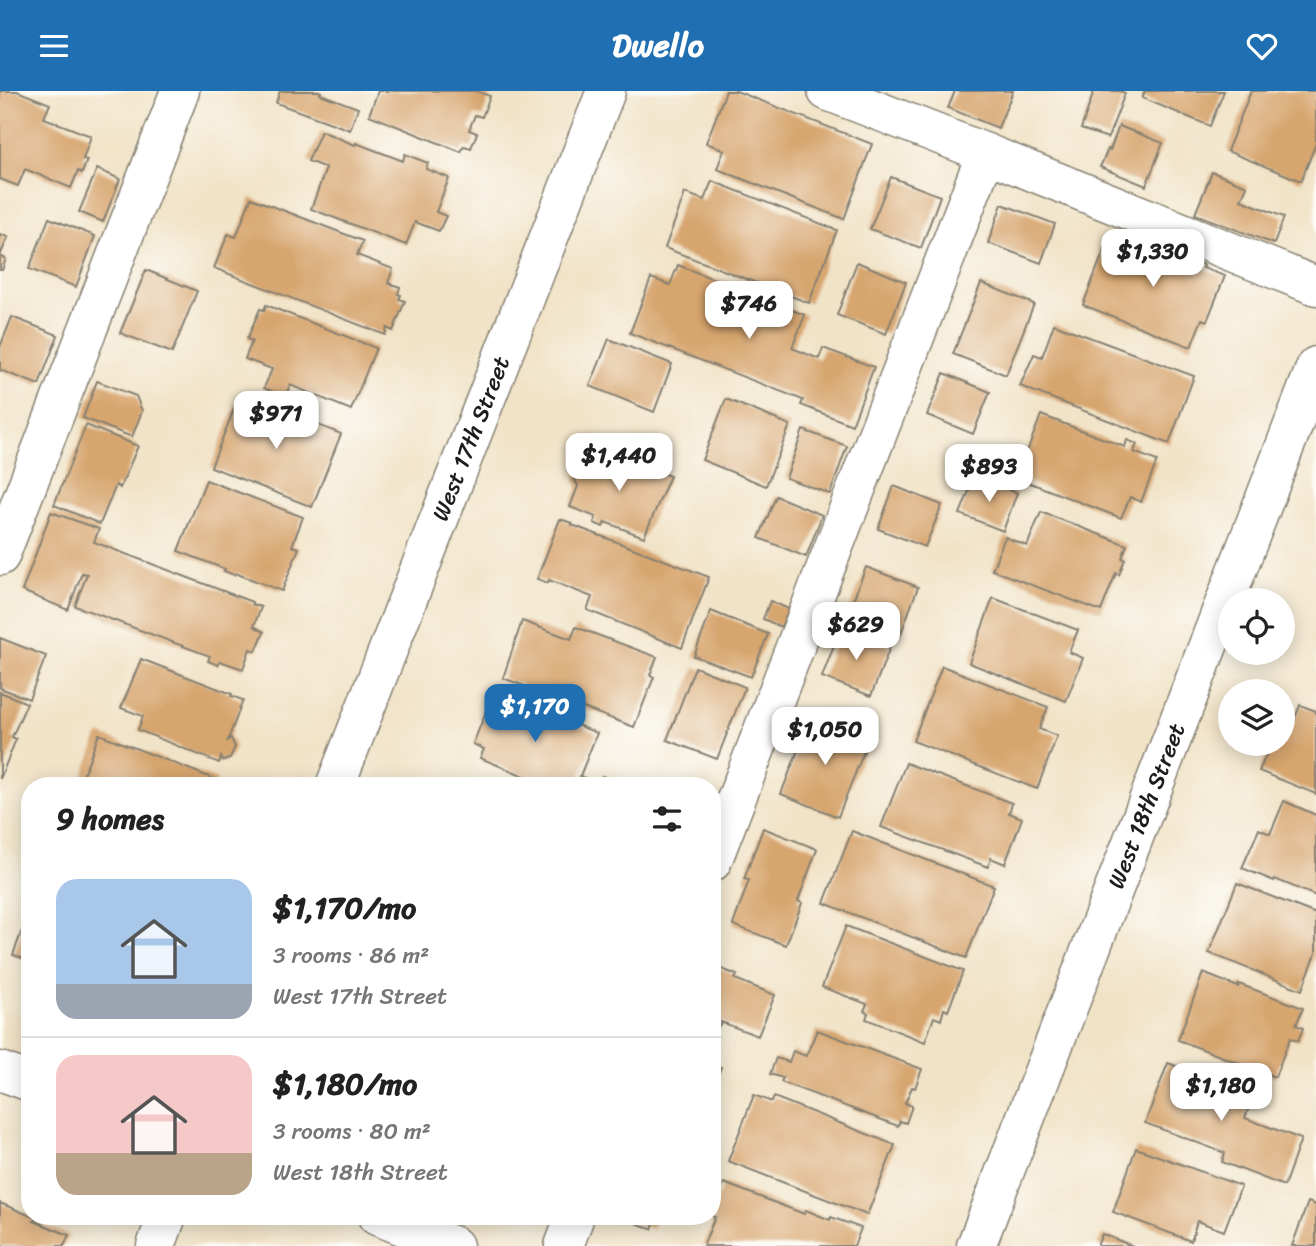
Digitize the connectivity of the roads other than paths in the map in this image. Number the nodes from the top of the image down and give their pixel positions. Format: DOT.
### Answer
graph roads {
  1 [pos="180,91"];
  2 [pos="606,91"];
  3 [pos="827,91"];
  4 [pos="986,153"];
  5 [pos="1316,286"];
  6 [pos="1316,366"];
  7 [pos="0,556"];
  8 [pos="339,777"];
  9 [pos="721,839"];
  10 [pos="0,1071"];
  11 [pos="21,1079"];
  12 [pos="164,1225"];
  13 [pos="400,1225"];
  14 [pos="572,1225"];
  15 [pos="156,1246"];
  16 [pos="454,1246"];
  17 [pos="564,1246"];
  18 [pos="976,1246"];
  1 -- 7 [label="street"];
  2 -- 8 [label="street, West 17th Street"];
  3 -- 4 [label="street"];
  4 -- 5 [label="street"];
  4 -- 9 [label="street"];
  6 -- 18 [label="street, West 18th Street"];
  10 -- 11 [label="street"];
  12 -- 15 [label="street"];
  13 -- 16 [label="street"];
  14 -- 17 [label="street"];
}
